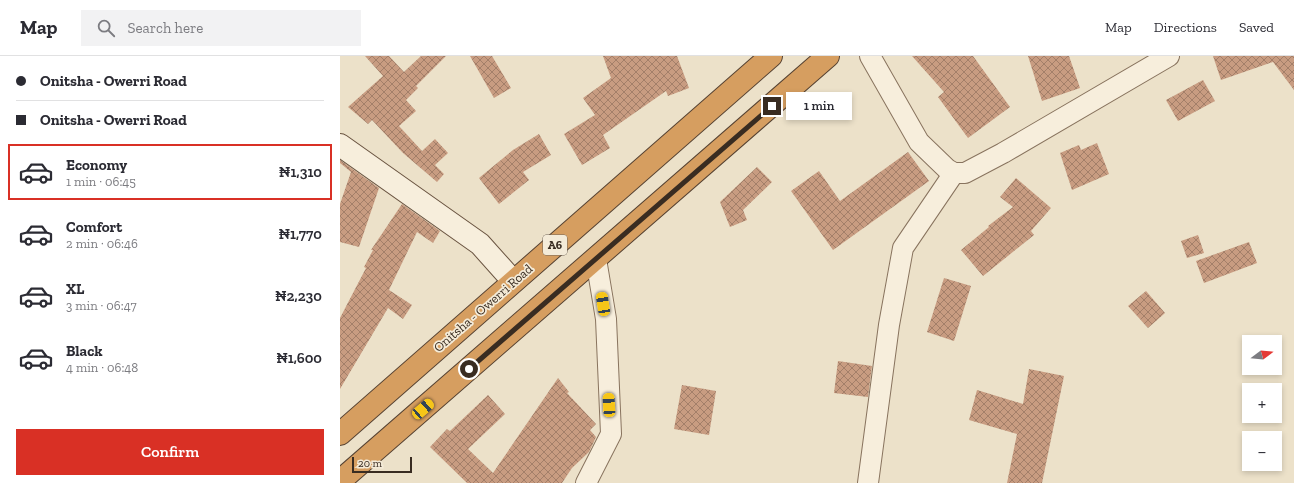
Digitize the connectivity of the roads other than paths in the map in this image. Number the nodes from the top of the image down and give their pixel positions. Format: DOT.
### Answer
graph roads {
  1 [pos="771,56"];
  2 [pos="828,56"];
  3 [pos="870,56"];
  4 [pos="1169,56"];
  5 [pos="340,145"];
  6 [pos="954,173"];
  7 [pos="596,259"];
  8 [pos="513,281"];
  9 [pos="340,434"];
  10 [pos="340,481"];
  11 [pos="586,483"];
  12 [pos="868,483"];
  1 -- 8 [label="highway, Onitsha - Owerri Road / A6"];
  2 -- 7 [label="highway"];
  3 -- 6 [label="street"];
  4 -- 6 [label="street"];
  5 -- 8 [label="street"];
  6 -- 12 [label="street"];
  7 -- 10 [label="highway"];
  7 -- 11 [label="street"];
  8 -- 9 [label="highway, Onitsha - Owerri Road / A6"];
}
